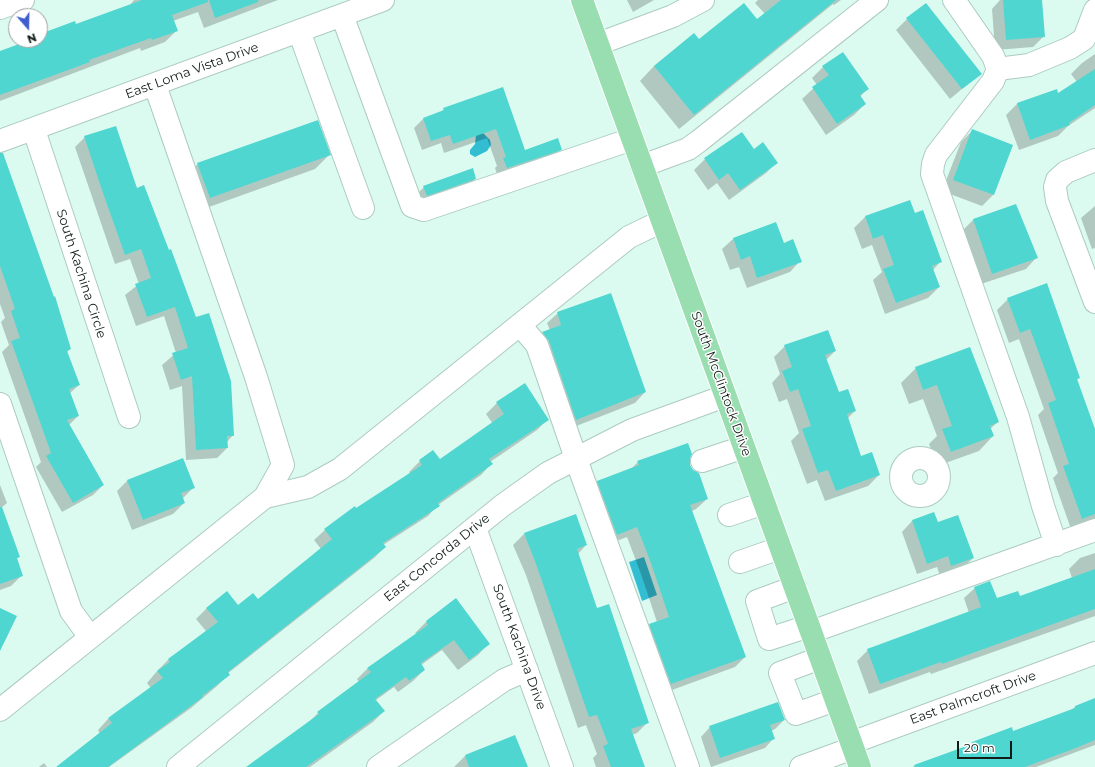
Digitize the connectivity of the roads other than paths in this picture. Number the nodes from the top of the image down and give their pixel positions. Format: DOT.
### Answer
graph roads {
  1 [pos="23,0"];
  2 [pos="383,0"];
  3 [pos="582,0"];
  4 [pos="703,0"];
  5 [pos="877,0"];
  6 [pos="954,0"];
  7 [pos="0,8"];
  8 [pos="1095,10"];
  9 [pos="342,15"];
  10 [pos="299,31"];
  11 [pos="598,44"];
  12 [pos="998,69"];
  13 [pos="155,85"];
  14 [pos="34,130"];
  15 [pos="632,139"];
  16 [pos="0,141"];
  17 [pos="1095,160"];
  18 [pos="642,166"];
  19 [pos="363,208"];
  20 [pos="662,221"];
  21 [pos="1093,290"];
  22 [pos="520,325"];
  23 [pos="725,396"];
  24 [pos="0,404"];
  25 [pos="129,417"];
  26 [pos="744,448"];
  27 [pos="576,457"];
  28 [pos="702,460"];
  29 [pos="265,497"];
  30 [pos="764,503"];
  31 [pos="729,515"];
  32 [pos="475,528"];
  33 [pos="1095,530"];
  34 [pos="1056,545"];
  35 [pos="780,548"];
  36 [pos="740,562"];
  37 [pos="794,587"];
  38 [pos="810,629"];
  39 [pos="90,637"];
  40 [pos="1095,653"];
  41 [pos="820,658"];
  42 [pos="527,670"];
  43 [pos="836,700"];
  44 [pos="0,710"];
  45 [pos="855,753"];
  46 [pos="178,767"];
  47 [pos="378,767"];
  48 [pos="562,767"];
  49 [pos="688,767"];
  50 [pos="801,767"];
  1 -- 7 [label="street"];
  2 -- 9 [label="street, East Loma Vista Drive"];
  3 -- 11 [label="main road, South McClintock Drive"];
  4 -- 11 [label="street"];
  5 -- 18 [label="street"];
  6 -- 12 [label="street"];
  8 -- 12 [label="street"];
  9 -- 10 [label="street, East Loma Vista Drive"];
  9 -- 15 [label="street"];
  10 -- 13 [label="street, East Loma Vista Drive"];
  10 -- 19 [label="street"];
  11 -- 15 [label="main road, South McClintock Drive"];
  12 -- 34 [label="street"];
  13 -- 14 [label="street, East Loma Vista Drive"];
  13 -- 29 [label="street"];
  14 -- 16 [label="street, East Loma Vista Drive"];
  14 -- 25 [label="street, South Kachina Circle"];
  15 -- 18 [label="main road, South McClintock Drive"];
  17 -- 21 [label="street"];
  18 -- 20 [label="main road, South McClintock Drive"];
  20 -- 22 [label="street"];
  20 -- 23 [label="main road, South McClintock Drive"];
  22 -- 27 [label="street"];
  22 -- 29 [label="street"];
  23 -- 26 [label="main road, South McClintock Drive"];
  23 -- 27 [label="street, East Concorda Drive"];
  24 -- 39 [label="street"];
  26 -- 28 [label="street"];
  26 -- 30 [label="main road, South McClintock Drive"];
  27 -- 32 [label="street, East Concorda Drive"];
  27 -- 49 [label="street"];
  29 -- 39 [label="street"];
  30 -- 31 [label="street"];
  30 -- 35 [label="main road, South McClintock Drive"];
  32 -- 42 [label="street, South Kachina Drive"];
  32 -- 46 [label="street, East Concorda Drive"];
  33 -- 34 [label="street"];
  34 -- 38 [label="street"];
  35 -- 36 [label="street"];
  35 -- 37 [label="main road, South McClintock Drive"];
  37 -- 38 [label="main road, South McClintock Drive"];
  37 -- 38 [label="street"];
  38 -- 41 [label="main road, South McClintock Drive"];
  39 -- 44 [label="street"];
  40 -- 45 [label="street, East Palmcroft Drive"];
  41 -- 43 [label="main road, South McClintock Drive"];
  41 -- 43 [label="street"];
  42 -- 47 [label="street"];
  42 -- 48 [label="street, South Kachina Drive"];
  43 -- 45 [label="main road, South McClintock Drive"];
  45 -- 50 [label="street, East Palmcroft Drive"];
}
